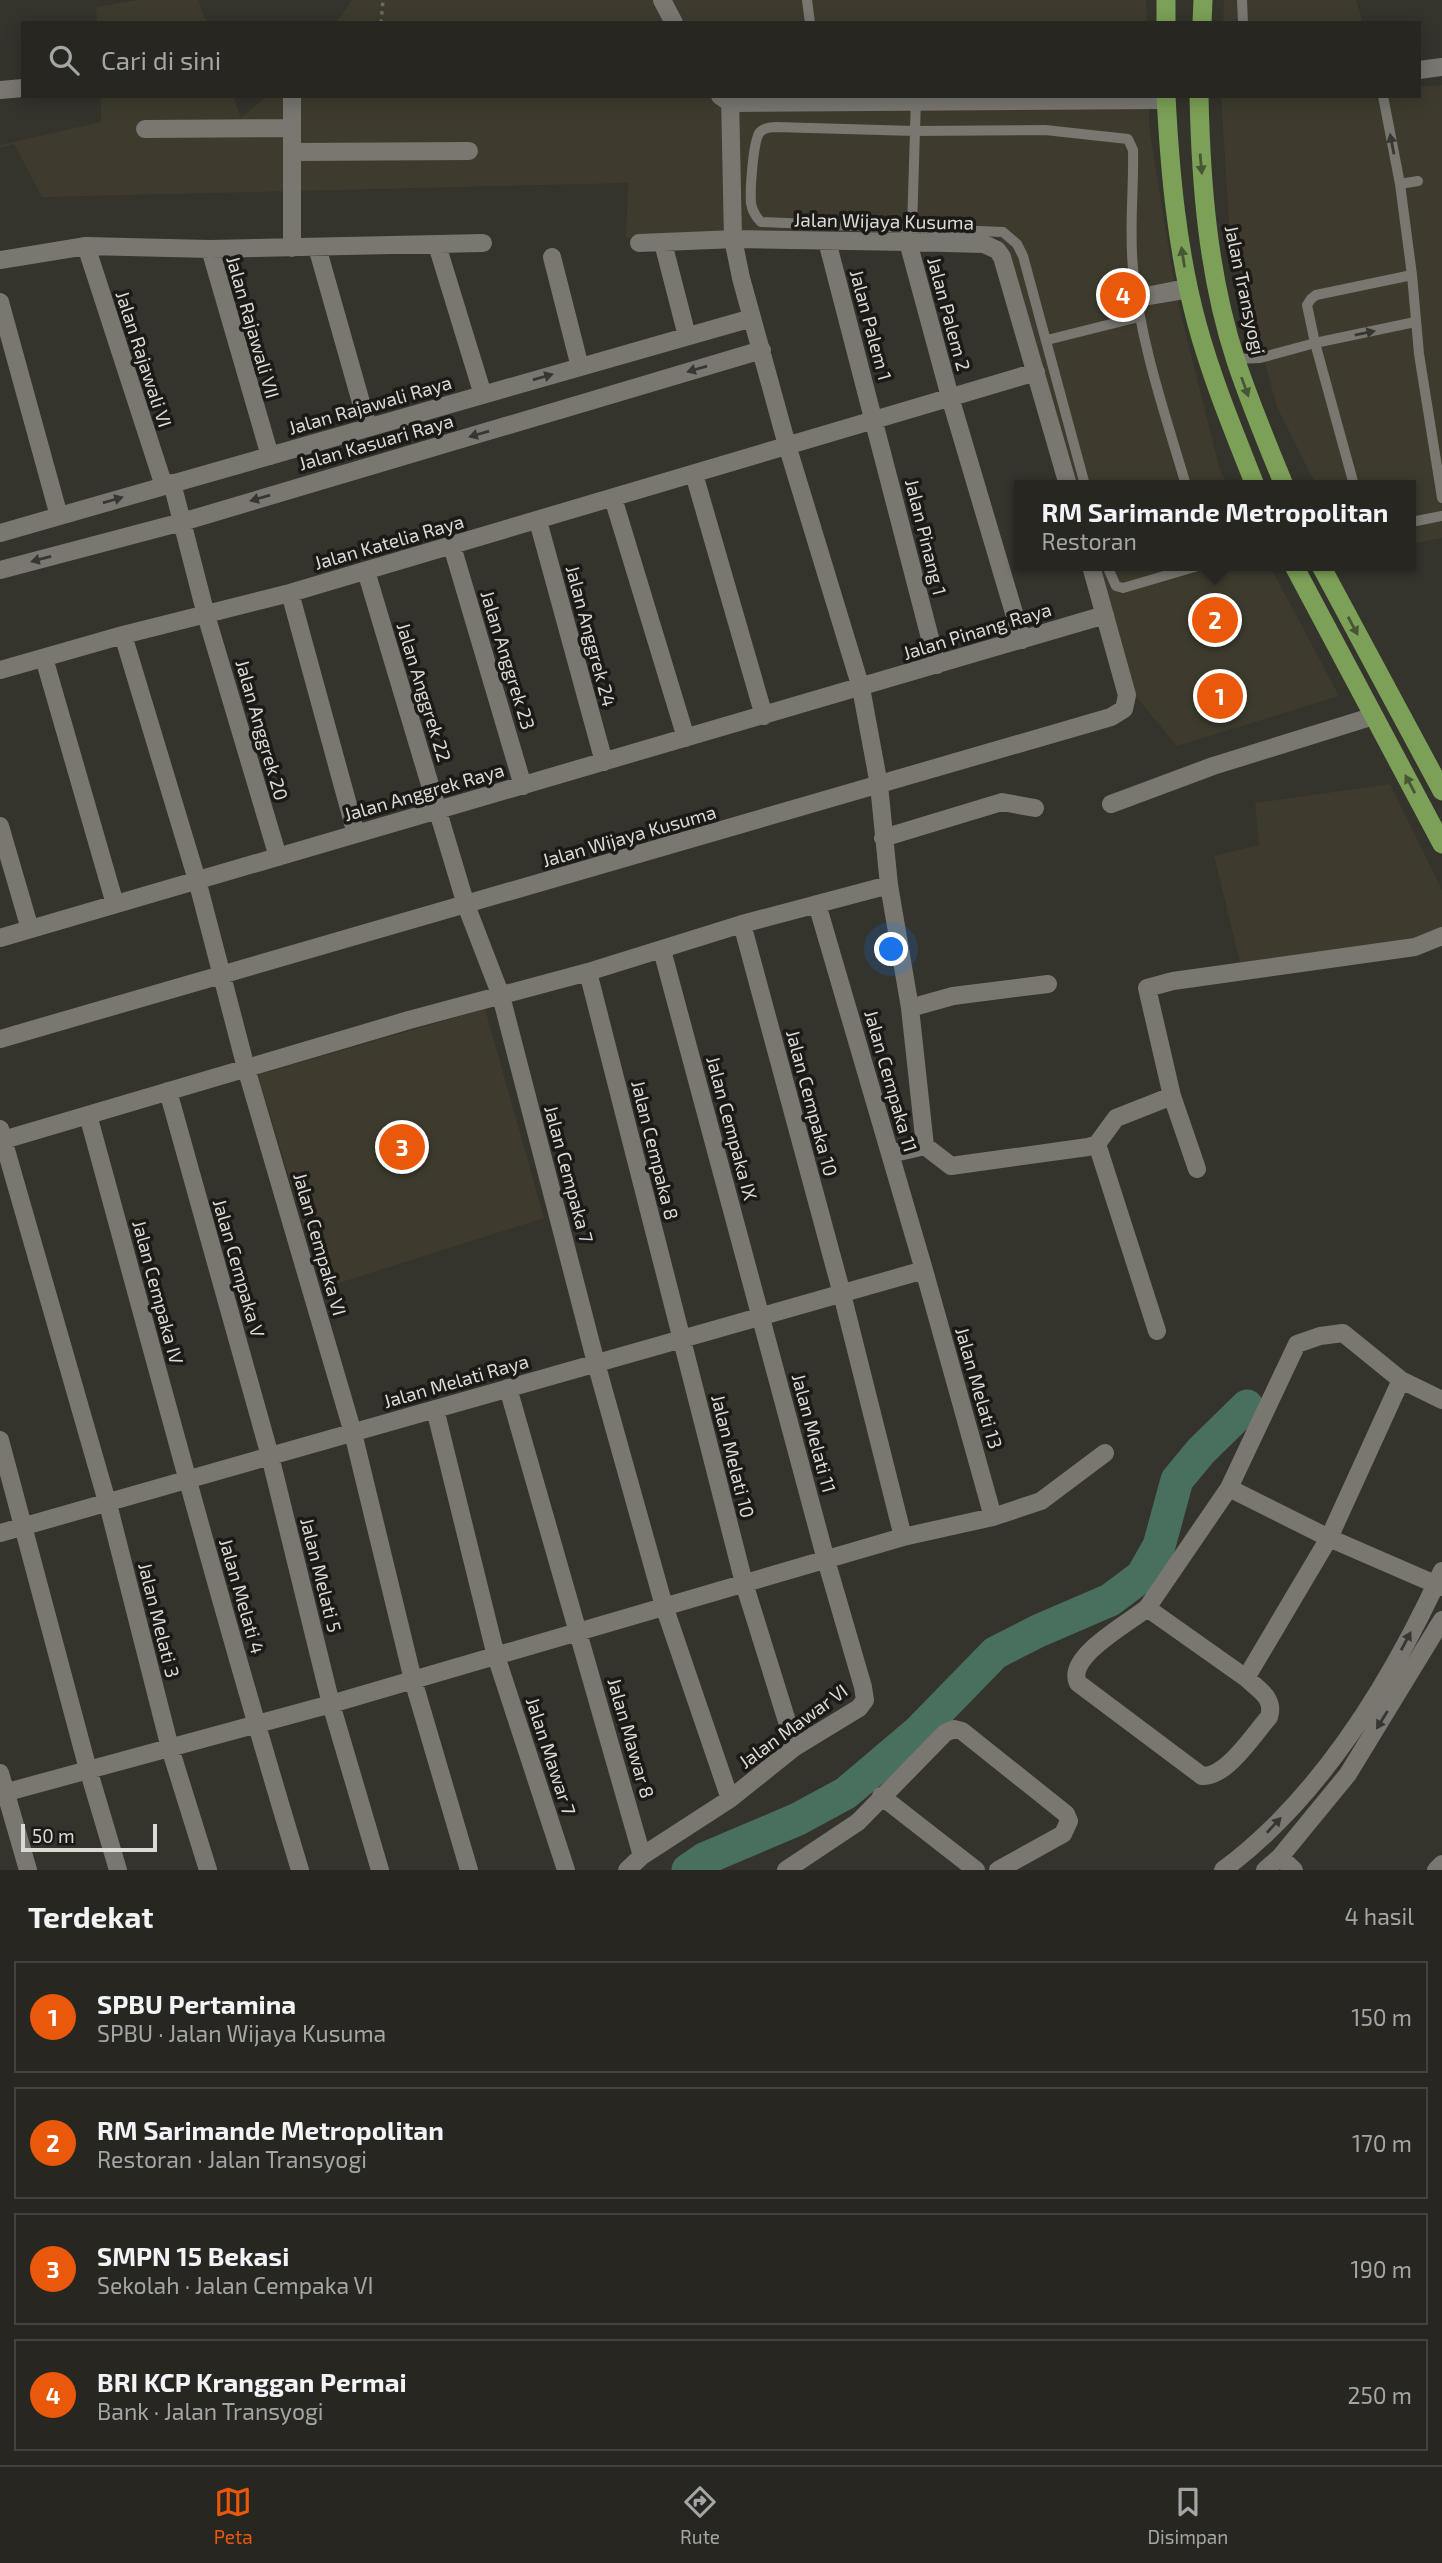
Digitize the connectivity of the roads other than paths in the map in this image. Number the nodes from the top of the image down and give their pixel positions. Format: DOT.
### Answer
graph roads {
  1 [pos="662,0"];
  2 [pos="807,0"];
  3 [pos="1166,0"];
  4 [pos="1203,0"];
  5 [pos="1242,0"];
  6 [pos="673,21"];
  7 [pos="810,21"];
  8 [pos="1166,21"];
  9 [pos="1202,21"];
  10 [pos="1242,21"];
  11 [pos="1442,67"];
  12 [pos="1421,70"];
  13 [pos="21,88"];
  14 [pos="0,90"];
  15 [pos="292,98"];
  16 [pos="727,98"];
  17 [pos="1166,98"];
  18 [pos="1199,98"];
  19 [pos="1383,98"];
  20 [pos="916,99"];
  21 [pos="1130,99"];
  22 [pos="292,128"];
  23 [pos="145,129"];
  24 [pos="915,131"];
  25 [pos="469,151"];
  26 [pos="293,152"];
  27 [pos="1418,181"];
  28 [pos="1400,184"];
  29 [pos="910,235"];
  30 [pos="733,239"];
  31 [pos="827,241"];
  32 [pos="483,243"];
  33 [pos="639,243"];
  34 [pos="663,243"];
  35 [pos="437,244"];
  36 [pos="86,246"];
  37 [pos="317,247"];
  38 [pos="292,248"];
  39 [pos="210,249"];
  40 [pos="552,257"];
  41 [pos="0,260"];
  42 [pos="1412,275"];
  43 [pos="1188,289"];
  44 [pos="1137,298"];
  45 [pos="0,302"];
  46 [pos="1139,317"];
  47 [pos="752,318"];
  48 [pos="1415,322"];
  49 [pos="687,336"];
  50 [pos="1047,341"];
  51 [pos="1315,343"];
  52 [pos="762,350"];
  53 [pos="1235,359"];
  54 [pos="580,367"];
  55 [pos="1036,372"];
  56 [pos="483,395"];
  57 [pos="950,397"];
  58 [pos="874,419"];
  59 [pos="368,427"];
  60 [pos="787,445"];
  61 [pos="270,456"];
  62 [pos="694,474"];
  63 [pos="1067,480"];
  64 [pos="1085,480"];
  65 [pos="1185,480"];
  66 [pos="1253,480"];
  67 [pos="1282,480"];
  68 [pos="1353,480"];
  69 [pos="168,484"];
  70 [pos="613,498"];
  71 [pos="1442,498"];
  72 [pos="58,516"];
  73 [pos="1442,516"];
  74 [pos="538,521"];
  75 [pos="1416,521"];
  76 [pos="182,522"];
  77 [pos="0,533"];
  78 [pos="452,546"];
  79 [pos="0,570"];
  80 [pos="366,571"];
  81 [pos="1092,571"];
  82 [pos="1109,571"];
  83 [pos="1181,571"];
  84 [pos="1297,571"];
  85 [pos="1324,571"];
  86 [pos="290,593"];
  87 [pos="206,615"];
  88 [pos="1105,615"];
  89 [pos="123,635"];
  90 [pos="1022,640"];
  91 [pos="44,658"];
  92 [pos="937,666"];
  93 [pos="0,670"];
  94 [pos="861,688"];
  95 [pos="764,716"];
  96 [pos="1374,716"];
  97 [pos="686,738"];
  98 [pos="604,762"];
  99 [pos="879,785"];
  100 [pos="523,786"];
  101 [pos="1442,791"];
  102 [pos="1111,804"];
  103 [pos="1035,808"];
  104 [pos="438,811"];
  105 [pos="0,826"];
  106 [pos="356,834"];
  107 [pos="883,838"];
  108 [pos="1442,844"];
  109 [pos="278,857"];
  110 [pos="197,880"];
  111 [pos="889,885"];
  112 [pos="116,904"];
  113 [pos="817,904"];
  114 [pos="466,905"];
  115 [pos="742,924"];
  116 [pos="30,929"];
  117 [pos="1442,936"];
  118 [pos="0,938"];
  119 [pos="662,950"];
  120 [pos="588,972"];
  121 [pos="221,975"];
  122 [pos="1048,984"];
  123 [pos="501,996"];
  124 [pos="910,1008"];
  125 [pos="0,1039"];
  126 [pos="246,1068"];
  127 [pos="168,1091"];
  128 [pos="1172,1096"];
  129 [pos="88,1115"];
  130 [pos="1,1137"];
  131 [pos="1097,1143"];
  132 [pos="925,1146"];
  133 [pos="890,1154"];
  134 [pos="1197,1169"];
  135 [pos="924,1270"];
  136 [pos="842,1294"];
  137 [pos="761,1317"];
  138 [pos="1157,1331"];
  139 [pos="682,1339"];
  140 [pos="596,1363"];
  141 [pos="1401,1380"];
  142 [pos="508,1388"];
  143 [pos="1442,1400"];
  144 [pos="435,1409"];
  145 [pos="353,1433"];
  146 [pos="0,1440"];
  147 [pos="1105,1453"];
  148 [pos="270,1456"];
  149 [pos="187,1480"];
  150 [pos="1229,1488"];
  151 [pos="107,1502"];
  152 [pos="993,1517"];
  153 [pos="25,1526"];
  154 [pos="0,1533"];
  155 [pos="903,1537"];
  156 [pos="1329,1538"];
  157 [pos="826,1560"];
  158 [pos="1440,1581"];
  159 [pos="744,1583"];
  160 [pos="664,1606"];
  161 [pos="1147,1608"];
  162 [pos="1442,1620"];
  163 [pos="580,1631"];
  164 [pos="496,1656"];
  165 [pos="1246,1678"];
  166 [pos="413,1680"];
  167 [pos="331,1704"];
  168 [pos="256,1724"];
  169 [pos="795,1747"];
  170 [pos="170,1748"];
  171 [pos="1328,1766"];
  172 [pos="89,1771"];
  173 [pos="0,1773"];
  174 [pos="1348,1774"];
  175 [pos="3,1793"];
  176 [pos="881,1796"];
  177 [pos="730,1799"];
  178 [pos="642,1856"];
  179 [pos="1280,1857"];
  180 [pos="1442,1864"];
  181 [pos="28,1870"];
  182 [pos="118,1870"];
  183 [pos="208,1870"];
  184 [pos="300,1870"];
  185 [pos="380,1870"];
  186 [pos="469,1870"];
  187 [pos="566,1870"];
  188 [pos="627,1870"];
  189 [pos="787,1870"];
  190 [pos="976,1870"];
  191 [pos="998,1870"];
  192 [pos="1223,1870"];
  193 [pos="1265,1870"];
  194 [pos="1294,1870"];
  195 [pos="1436,1870"];
  1 -- 6 [label="street"];
  2 -- 7 [label="lane"];
  3 -- 8 [label="highway"];
  4 -- 9 [label="highway"];
  5 -- 10 [label="lane"];
  11 -- 12 [label="street"];
  13 -- 14 [label="street"];
  15 -- 22 [label="street"];
  16 -- 20 [label="street"];
  16 -- 30 [label="street"];
  17 -- 21 [label="street"];
  43 -- 17 [label="highway, one-way"];
  18 -- 53 [label="highway, Jalan Transyogi, one-way"];
  28 -- 19 [label="lane, one-way"];
  20 -- 21 [label="street"];
  20 -- 24 [label="lane"];
  22 -- 23 [label="street"];
  22 -- 26 [label="street"];
  24 -- 29 [label="lane"];
  24 -- 29 [label="lane"];
  24 -- 44 [label="lane"];
  25 -- 26 [label="street"];
  26 -- 38 [label="street"];
  27 -- 28 [label="lane"];
  28 -- 42 [label="lane"];
  29 -- 31 [label="street, Jalan Wijaya Kusuma"];
  29 -- 50 [label="lane"];
  29 -- 55 [label="street, Jalan Wijaya Kusuma"];
  29 -- 57 [label="street, Jalan Palem 2"];
  30 -- 31 [label="street, Jalan Wijaya Kusuma"];
  30 -- 34 [label="street, Jalan Wijaya Kusuma"];
  30 -- 47 [label="street"];
  31 -- 58 [label="street, Jalan Palem 1"];
  32 -- 35 [label="street"];
  33 -- 34 [label="street, Jalan Wijaya Kusuma"];
  34 -- 49 [label="street"];
  35 -- 37 [label="street"];
  35 -- 56 [label="street"];
  36 -- 39 [label="street"];
  36 -- 41 [label="street"];
  36 -- 69 [label="street, Jalan Rajawali VI"];
  37 -- 38 [label="street"];
  37 -- 59 [label="street"];
  38 -- 39 [label="street"];
  39 -- 61 [label="street, Jalan Rajawali VII"];
  40 -- 54 [label="street"];
  42 -- 48 [label="lane"];
  42 -- 51 [label="lane"];
  43 -- 44 [label="lane"];
  43 -- 66 [label="highway"];
  44 -- 46 [label="lane"];
  45 -- 72 [label="street"];
  46 -- 50 [label="lane"];
  46 -- 65 [label="lane"];
  47 -- 49 [label="street, Jalan Rajawali Raya"];
  47 -- 52 [label="street"];
  51 -- 48 [label="lane, one-way"];
  48 -- 71 [label="lane"];
  49 -- 54 [label="street, Jalan Rajawali Raya"];
  50 -- 64 [label="lane"];
  51 -- 53 [label="lane"];
  51 -- 68 [label="lane"];
  52 -- 60 [label="street"];
  52 -- 76 [label="street, Jalan Kasuari Raya, one-way"];
  53 -- 67 [label="highway, Jalan Transyogi, one-way"];
  56 -- 54 [label="street, Jalan Rajawali Raya, one-way"];
  55 -- 57 [label="street, Jalan Katelia Raya"];
  55 -- 63 [label="street, Jalan Wijaya Kusuma"];
  56 -- 59 [label="street, Jalan Rajawali Raya"];
  57 -- 58 [label="street, Jalan Katelia Raya"];
  57 -- 90 [label="street, Jalan Palem 2"];
  58 -- 60 [label="street, Jalan Katelia Raya"];
  58 -- 92 [label="street, Jalan Pinang 1"];
  59 -- 61 [label="street, Jalan Rajawali Raya"];
  60 -- 62 [label="street, Jalan Katelia Raya"];
  60 -- 94 [label="street"];
  61 -- 69 [label="street, Jalan Rajawali Raya"];
  62 -- 70 [label="street, Jalan Katelia Raya"];
  62 -- 95 [label="street"];
  72 -- 69 [label="street, Jalan Rajawali Raya, one-way"];
  69 -- 76 [label="street, Jalan Rajawali VI"];
  70 -- 74 [label="street, Jalan Katelia Raya"];
  70 -- 97 [label="street"];
  72 -- 77 [label="street, Jalan Rajawali Raya"];
  73 -- 75 [label="lane"];
  74 -- 78 [label="street, Jalan Katelia Raya"];
  74 -- 98 [label="street, Jalan Anggrek 24"];
  76 -- 79 [label="street, Jalan Kasuari Raya, one-way"];
  76 -- 87 [label="street, Jalan Anggrek 20"];
  78 -- 80 [label="street, Jalan Katelia Raya"];
  78 -- 100 [label="street, Jalan Anggrek 23"];
  80 -- 86 [label="street, Jalan Katelia Raya"];
  80 -- 104 [label="street, Jalan Anggrek 22"];
  81 -- 88 [label="street, Jalan Wijaya Kusuma"];
  82 -- 83 [label="lane"];
  84 -- 96 [label="highway"];
  85 -- 101 [label="highway, one-way"];
  86 -- 87 [label="street, Jalan Katelia Raya"];
  86 -- 106 [label="street"];
  87 -- 89 [label="street, Jalan Katelia Raya"];
  87 -- 109 [label="street, Jalan Anggrek 20"];
  88 -- 90 [label="street, Jalan Pinang Raya"];
  88 -- 99 [label="street, Jalan Wijaya Kusuma"];
  89 -- 91 [label="street, Jalan Katelia Raya"];
  89 -- 110 [label="street, Jalan Cempaka VI"];
  90 -- 92 [label="street, Jalan Pinang Raya"];
  91 -- 93 [label="street, Jalan Katelia Raya"];
  91 -- 112 [label="street"];
  92 -- 94 [label="street, Jalan Pinang Raya"];
  94 -- 95 [label="street, Jalan Anggrek Raya"];
  94 -- 99 [label="street"];
  95 -- 97 [label="street, Jalan Anggrek Raya"];
  96 -- 102 [label="street"];
  108 -- 96 [label="highway, one-way"];
  97 -- 98 [label="street, Jalan Anggrek Raya"];
  98 -- 100 [label="street, Jalan Anggrek Raya"];
  99 -- 107 [label="street"];
  99 -- 114 [label="street, Jalan Wijaya Kusuma"];
  100 -- 104 [label="street, Jalan Anggrek Raya"];
  103 -- 107 [label="street"];
  104 -- 106 [label="street, Jalan Anggrek Raya"];
  104 -- 114 [label="street, Jalan Anggrek 22"];
  105 -- 116 [label="street"];
  106 -- 109 [label="street, Jalan Anggrek Raya"];
  107 -- 111 [label="street"];
  109 -- 110 [label="street, Jalan Anggrek Raya"];
  110 -- 112 [label="street, Jalan Anggrek Raya"];
  110 -- 121 [label="street, Jalan Cempaka VI"];
  111 -- 113 [label="street"];
  111 -- 124 [label="street"];
  112 -- 116 [label="street, Jalan Anggrek Raya"];
  113 -- 115 [label="street"];
  113 -- 133 [label="street, Jalan Cempaka 11"];
  114 -- 121 [label="street, Jalan Wijaya Kusuma"];
  114 -- 123 [label="street, Jalan Cempaka 7"];
  115 -- 119 [label="street"];
  115 -- 136 [label="street, Jalan Cempaka 10"];
  116 -- 118 [label="street, Jalan Anggrek Raya"];
  117 -- 128 [label="street"];
  119 -- 120 [label="street"];
  119 -- 137 [label="street, Jalan Cempaka IX"];
  120 -- 123 [label="street"];
  120 -- 139 [label="street, Jalan Cempaka 8"];
  121 -- 125 [label="street, Jalan Wijaya Kusuma"];
  121 -- 126 [label="street, Jalan Cempaka VI"];
  122 -- 124 [label="street"];
  123 -- 126 [label="street"];
  123 -- 140 [label="street, Jalan Cempaka 7"];
  124 -- 132 [label="street"];
  126 -- 127 [label="street"];
  126 -- 145 [label="street, Jalan Cempaka VI"];
  127 -- 129 [label="street"];
  127 -- 148 [label="street, Jalan Cempaka V"];
  128 -- 131 [label="street"];
  128 -- 134 [label="street"];
  129 -- 130 [label="street"];
  129 -- 149 [label="street, Jalan Cempaka IV"];
  130 -- 151 [label="street, Jalan Melati 3"];
  131 -- 132 [label="street"];
  131 -- 138 [label="street"];
  132 -- 133 [label="street"];
  133 -- 135 [label="street, Jalan Cempaka 11"];
  135 -- 136 [label="street, Jalan Melati Raya"];
  135 -- 152 [label="street, Jalan Melati 13"];
  136 -- 137 [label="street, Jalan Melati Raya"];
  136 -- 155 [label="street, Jalan Cempaka 10"];
  137 -- 139 [label="street, Jalan Melati Raya"];
  137 -- 157 [label="street, Jalan Melati 11"];
  139 -- 140 [label="street, Jalan Melati Raya"];
  139 -- 159 [label="street, Jalan Melati 10"];
  140 -- 142 [label="street, Jalan Melati Raya"];
  140 -- 160 [label="street, Jalan Cempaka 7"];
  141 -- 143 [label="street"];
  141 -- 150 [label="street"];
  141 -- 156 [label="street"];
  142 -- 144 [label="street, Jalan Melati Raya"];
  142 -- 163 [label="street, Jalan Mawar 8"];
  144 -- 145 [label="street, Jalan Melati Raya"];
  144 -- 164 [label="street, Jalan Mawar 7"];
  145 -- 148 [label="street, Jalan Melati Raya"];
  145 -- 166 [label="street, Jalan Cempaka VI"];
  146 -- 153 [label="street"];
  147 -- 152 [label="street"];
  148 -- 149 [label="street, Jalan Melati Raya"];
  148 -- 167 [label="street, Jalan Melati 5"];
  149 -- 151 [label="street, Jalan Melati Raya"];
  149 -- 168 [label="street, Jalan Melati 4"];
  150 -- 156 [label="street"];
  150 -- 161 [label="street"];
  151 -- 153 [label="street, Jalan Melati Raya"];
  151 -- 170 [label="street, Jalan Melati 3"];
  152 -- 155 [label="street"];
  153 -- 154 [label="street, Jalan Melati Raya"];
  153 -- 172 [label="street"];
  155 -- 157 [label="street"];
  156 -- 158 [label="street"];
  156 -- 165 [label="street"];
  157 -- 159 [label="street"];
  157 -- 169 [label="street, Jalan Mawar VI"];
  171 -- 158 [label="street, one-way"];
  159 -- 160 [label="street"];
  159 -- 169 [label="street, Jalan Melati 10"];
  160 -- 163 [label="street"];
  160 -- 177 [label="street, Jalan Cempaka 7"];
  161 -- 165 [label="street"];
  161 -- 165 [label="street"];
  162 -- 174 [label="street, one-way"];
  163 -- 164 [label="street"];
  163 -- 178 [label="street, Jalan Mawar 8"];
  164 -- 166 [label="street"];
  164 -- 187 [label="street, Jalan Mawar 7"];
  166 -- 167 [label="street"];
  166 -- 186 [label="street"];
  167 -- 168 [label="street"];
  167 -- 185 [label="street, Jalan Melati 5"];
  168 -- 170 [label="street"];
  168 -- 184 [label="street, Jalan Melati 4"];
  169 -- 177 [label="street, Jalan Mawar VI"];
  170 -- 172 [label="street"];
  170 -- 183 [label="street, Jalan Melati 3"];
  171 -- 174 [label="street"];
  192 -- 171 [label="street, one-way"];
  172 -- 175 [label="street"];
  172 -- 182 [label="street"];
  173 -- 175 [label="street"];
  174 -- 179 [label="street"];
  175 -- 181 [label="street"];
  176 -- 189 [label="street"];
  176 -- 190 [label="street"];
  176 -- 191 [label="street"];
  177 -- 178 [label="street, Jalan Mawar VI"];
  178 -- 188 [label="street, Jalan Mawar VI"];
  179 -- 193 [label="street"];
  179 -- 194 [label="street"];
  180 -- 195 [label="street"];
}
